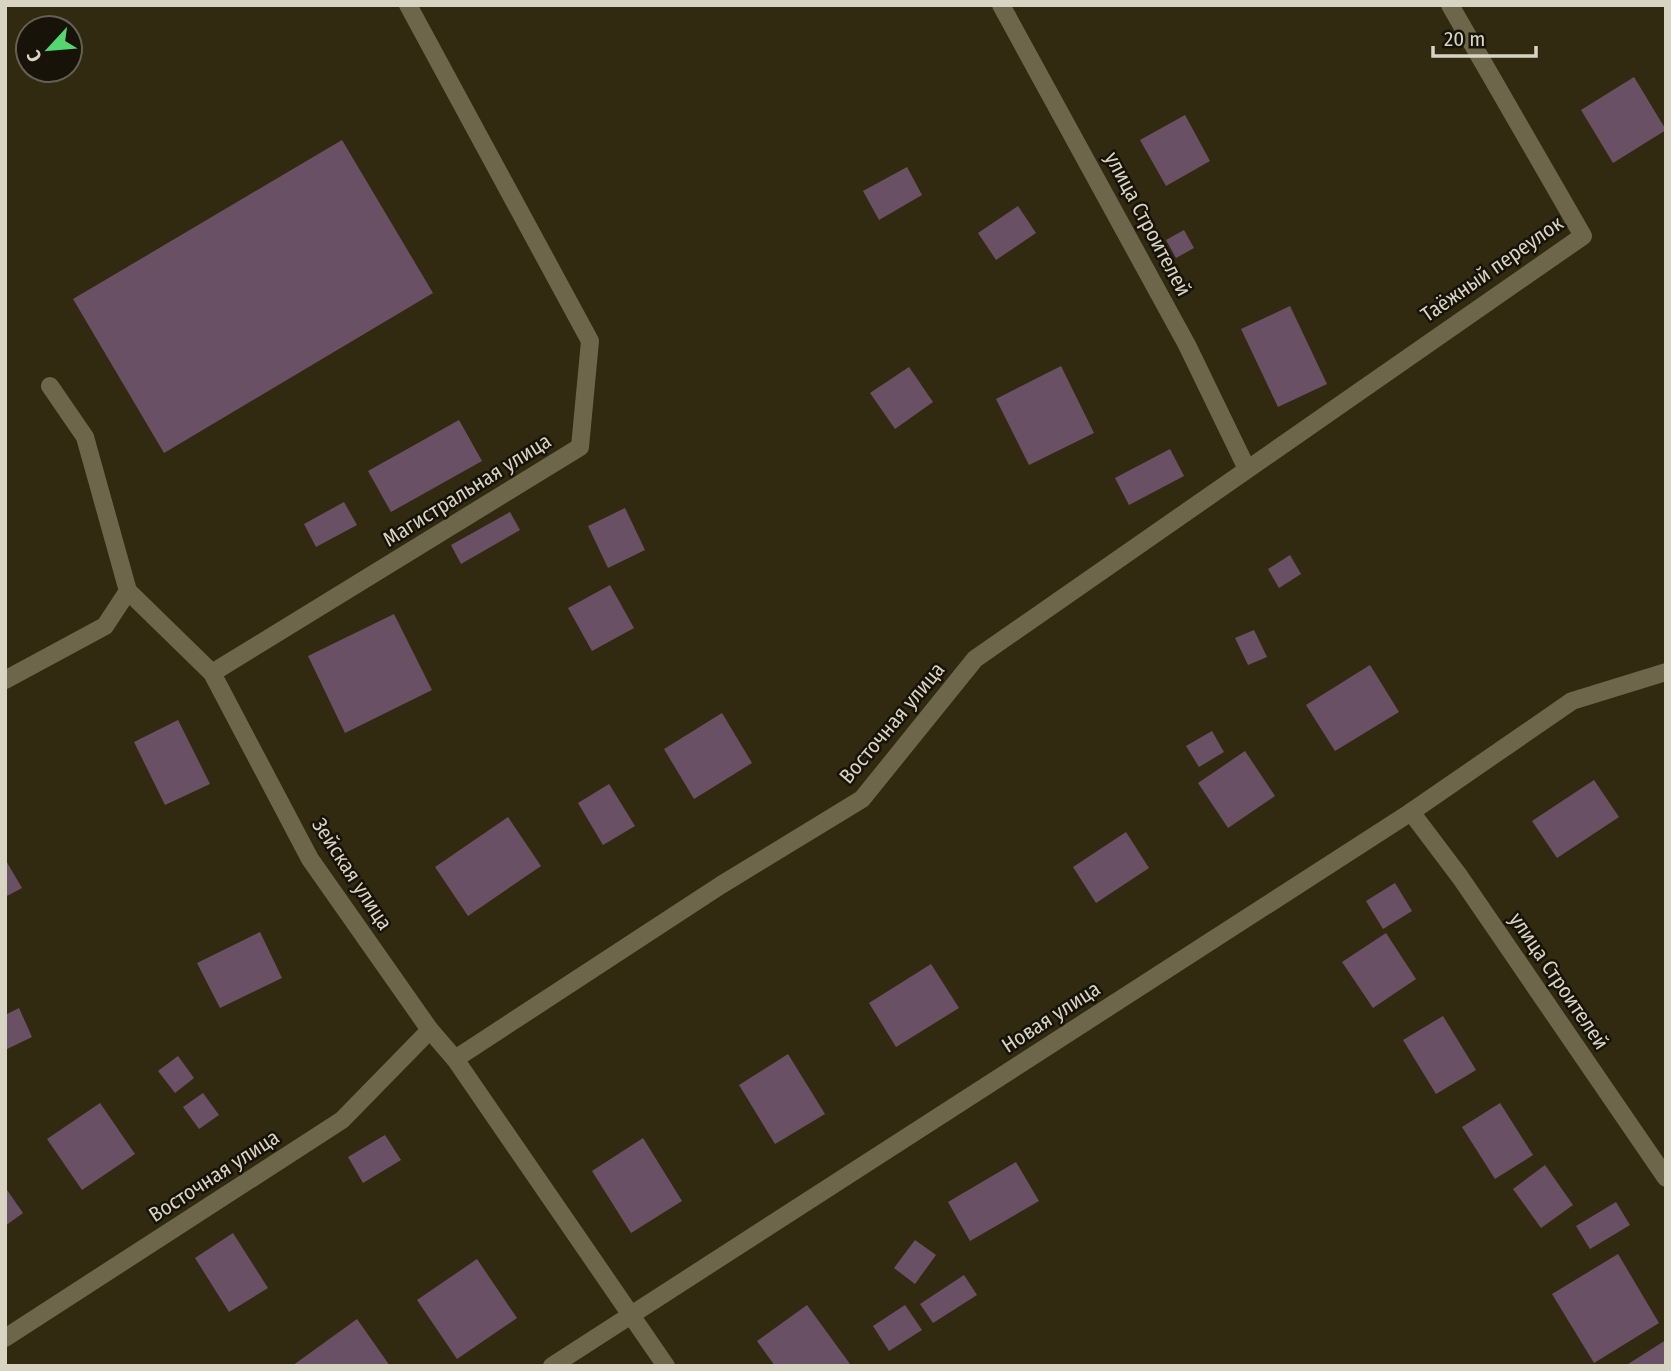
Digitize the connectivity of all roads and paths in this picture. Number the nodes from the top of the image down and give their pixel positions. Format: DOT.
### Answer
graph roads {
  1 [pos="408,5"];
  2 [pos="1001,5"];
  3 [pos="1450,5"];
  4 [pos="50,386"];
  5 [pos="1247,469"];
  6 [pos="128,591"];
  7 [pos="1666,672"];
  8 [pos="212,673"];
  9 [pos="5,680"];
  10 [pos="1411,812"];
  11 [pos="430,1031"];
  12 [pos="455,1059"];
  13 [pos="1666,1178"];
  14 [pos="631,1314"];
  15 [pos="5,1338"];
  16 [pos="552,1366"];
  17 [pos="666,1366"];
  1 -- 8 [label="street, Магистральная улица"];
  2 -- 5 [label="street, улица Строителей"];
  3 -- 5 [label="street, Таёжный переулок"];
  4 -- 6 [label="street"];
  5 -- 12 [label="street, Восточная улица"];
  6 -- 8 [label="street, Зейская улица"];
  6 -- 9 [label="street"];
  7 -- 10 [label="street, Новая улица"];
  8 -- 11 [label="street, Зейская улица"];
  10 -- 13 [label="street, улица Строителей"];
  10 -- 14 [label="street, Новая улица"];
  11 -- 12 [label="street, Зейская улица"];
  11 -- 15 [label="street, Восточная улица"];
  12 -- 14 [label="street, Зейская улица"];
  14 -- 16 [label="street, Новая улица"];
  14 -- 17 [label="street, Зейская улица"];
}
